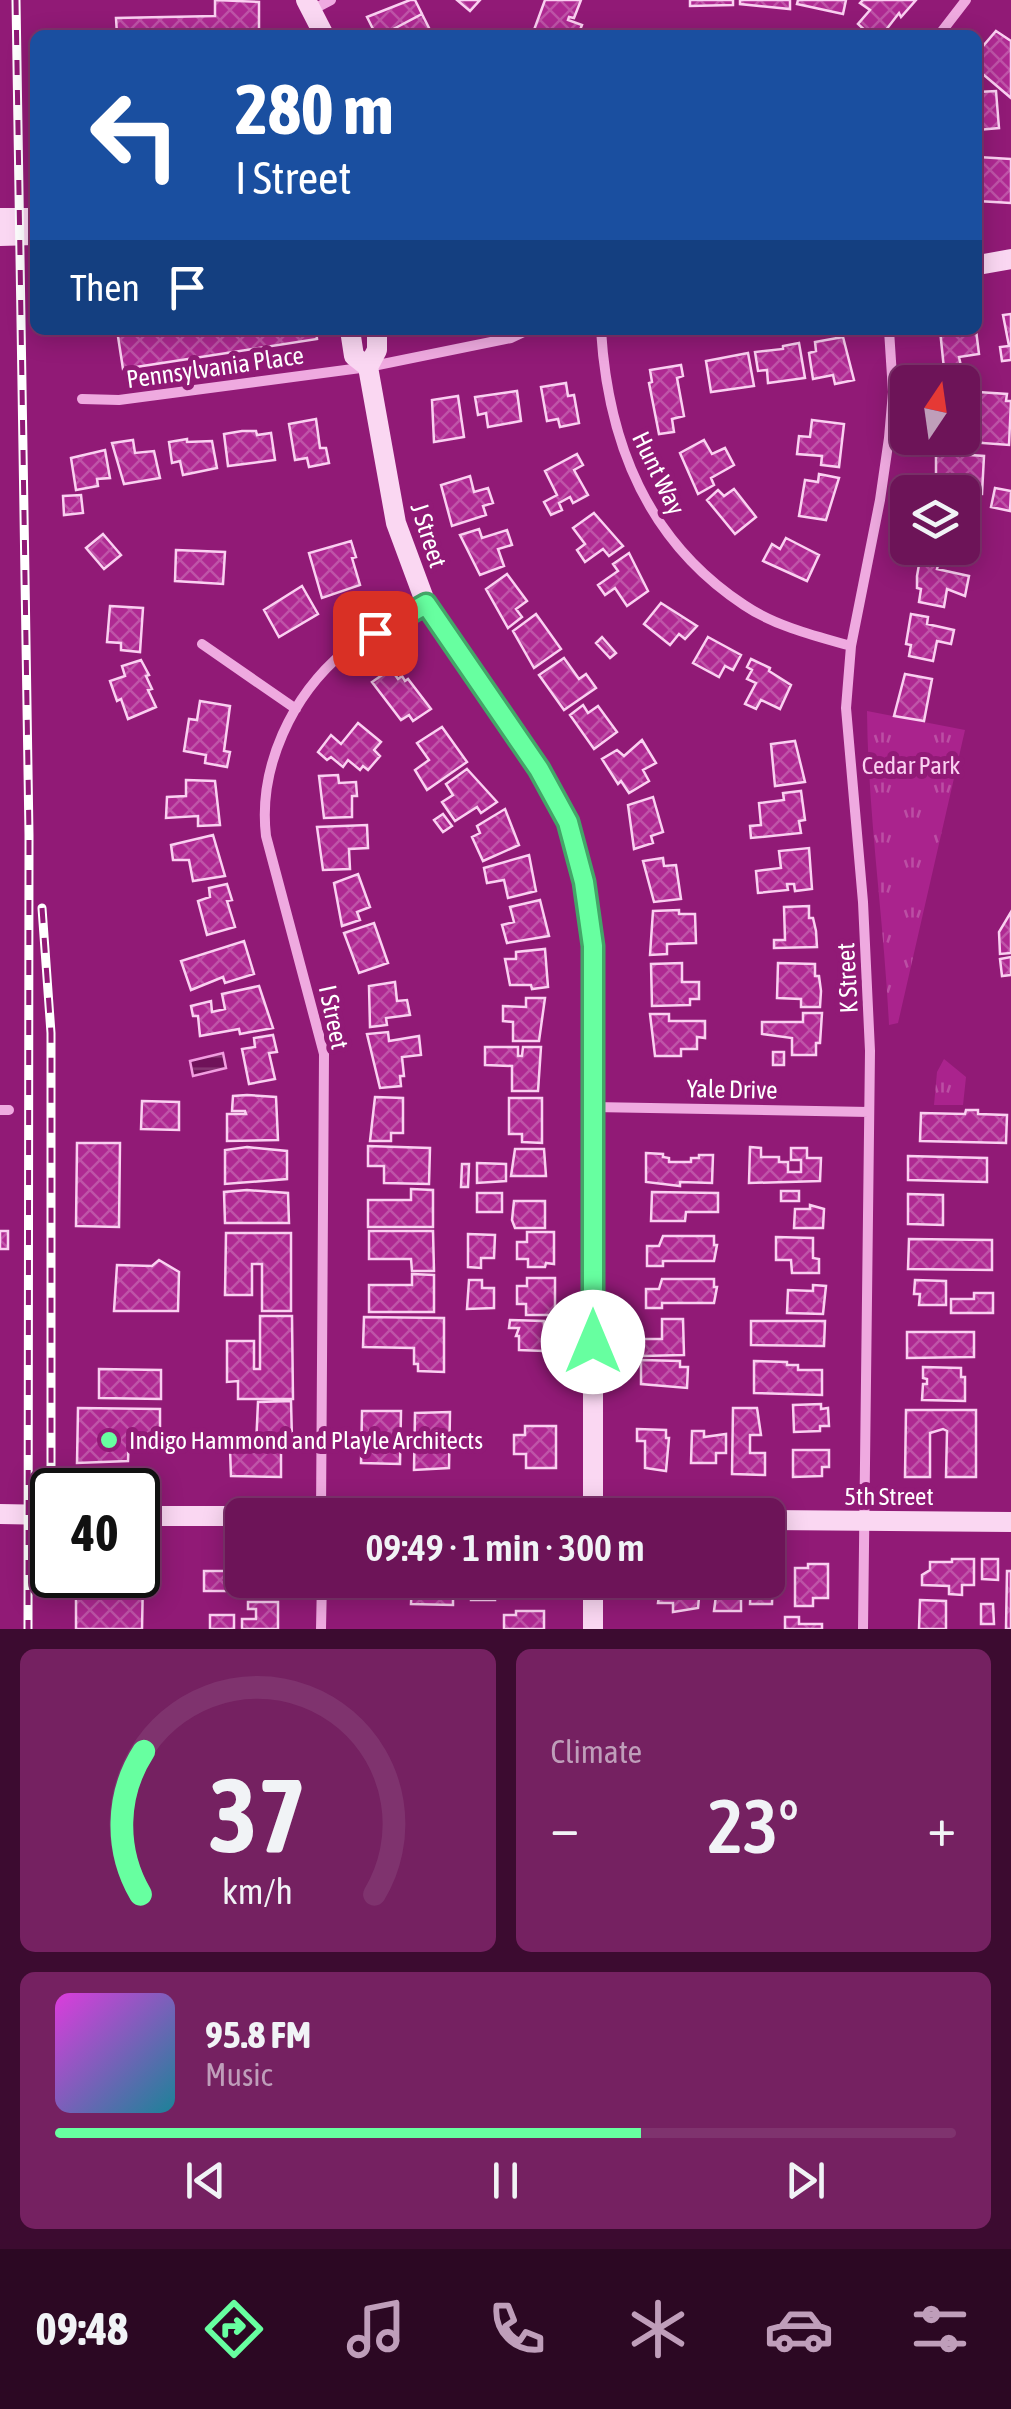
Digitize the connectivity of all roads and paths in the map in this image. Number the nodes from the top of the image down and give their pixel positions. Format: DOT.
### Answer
graph roads {
  1 [pos="331,0"];
  2 [pos="966,0"];
  3 [pos="308,5"];
  4 [pos="321,30"];
  5 [pos="942,30"];
  6 [pos="0,218"];
  7 [pos="30,218"];
  8 [pos="30,235"];
  9 [pos="0,236"];
  10 [pos="1011,259"];
  11 [pos="982,264"];
  12 [pos="351,335"];
  13 [pos="377,335"];
  14 [pos="517,335"];
  15 [pos="602,335"];
  16 [pos="889,335"];
  17 [pos="368,367"];
  18 [pos="82,400"];
  19 [pos="426,604"];
  20 [pos="202,644"];
  21 [pos="851,646"];
  22 [pos="296,710"];
  23 [pos="593,1107"];
  24 [pos="869,1112"];
  25 [pos="322,1498"];
  26 [pos="593,1498"];
  27 [pos="0,1514"];
  28 [pos="30,1515"];
  29 [pos="160,1516"];
  30 [pos="225,1516"];
  31 [pos="785,1520"];
  32 [pos="866,1521"];
  33 [pos="1011,1522"];
  34 [pos="322,1598"];
  35 [pos="593,1598"];
  36 [pos="321,1629"];
  37 [pos="593,1629"];
  38 [pos="863,1629"];
  1 -- 3 [label="street"];
  2 -- 5 [label="street"];
  3 -- 4 [label="street"];
  6 -- 7 [label="street"];
  8 -- 9 [label="street"];
  10 -- 11 [label="street"];
  12 -- 17 [label="street, J Street"];
  13 -- 17 [label="street, J Street"];
  14 -- 17 [label="street, Pennsylvania Place"];
  15 -- 21 [label="street, Hunt Way"];
  16 -- 21 [label="street, K Street"];
  17 -- 18 [label="street, Pennsylvania Place"];
  17 -- 19 [label="street, J Street"];
  19 -- 22 [label="street, I Street"];
  19 -- 23 [label="street, J Street"];
  20 -- 22 [label="street"];
  21 -- 24 [label="street, K Street"];
  22 -- 25 [label="street, I Street"];
  23 -- 24 [label="street, Yale Drive"];
  23 -- 26 [label="street, J Street"];
  24 -- 32 [label="street, K Street"];
  27 -- 28 [label="street"];
  29 -- 30 [label="street"];
  31 -- 32 [label="street, 5th Street"];
  32 -- 33 [label="street, 5th Street"];
  32 -- 38 [label="street, K Street"];
  34 -- 36 [label="street"];
  35 -- 37 [label="street"];
}
